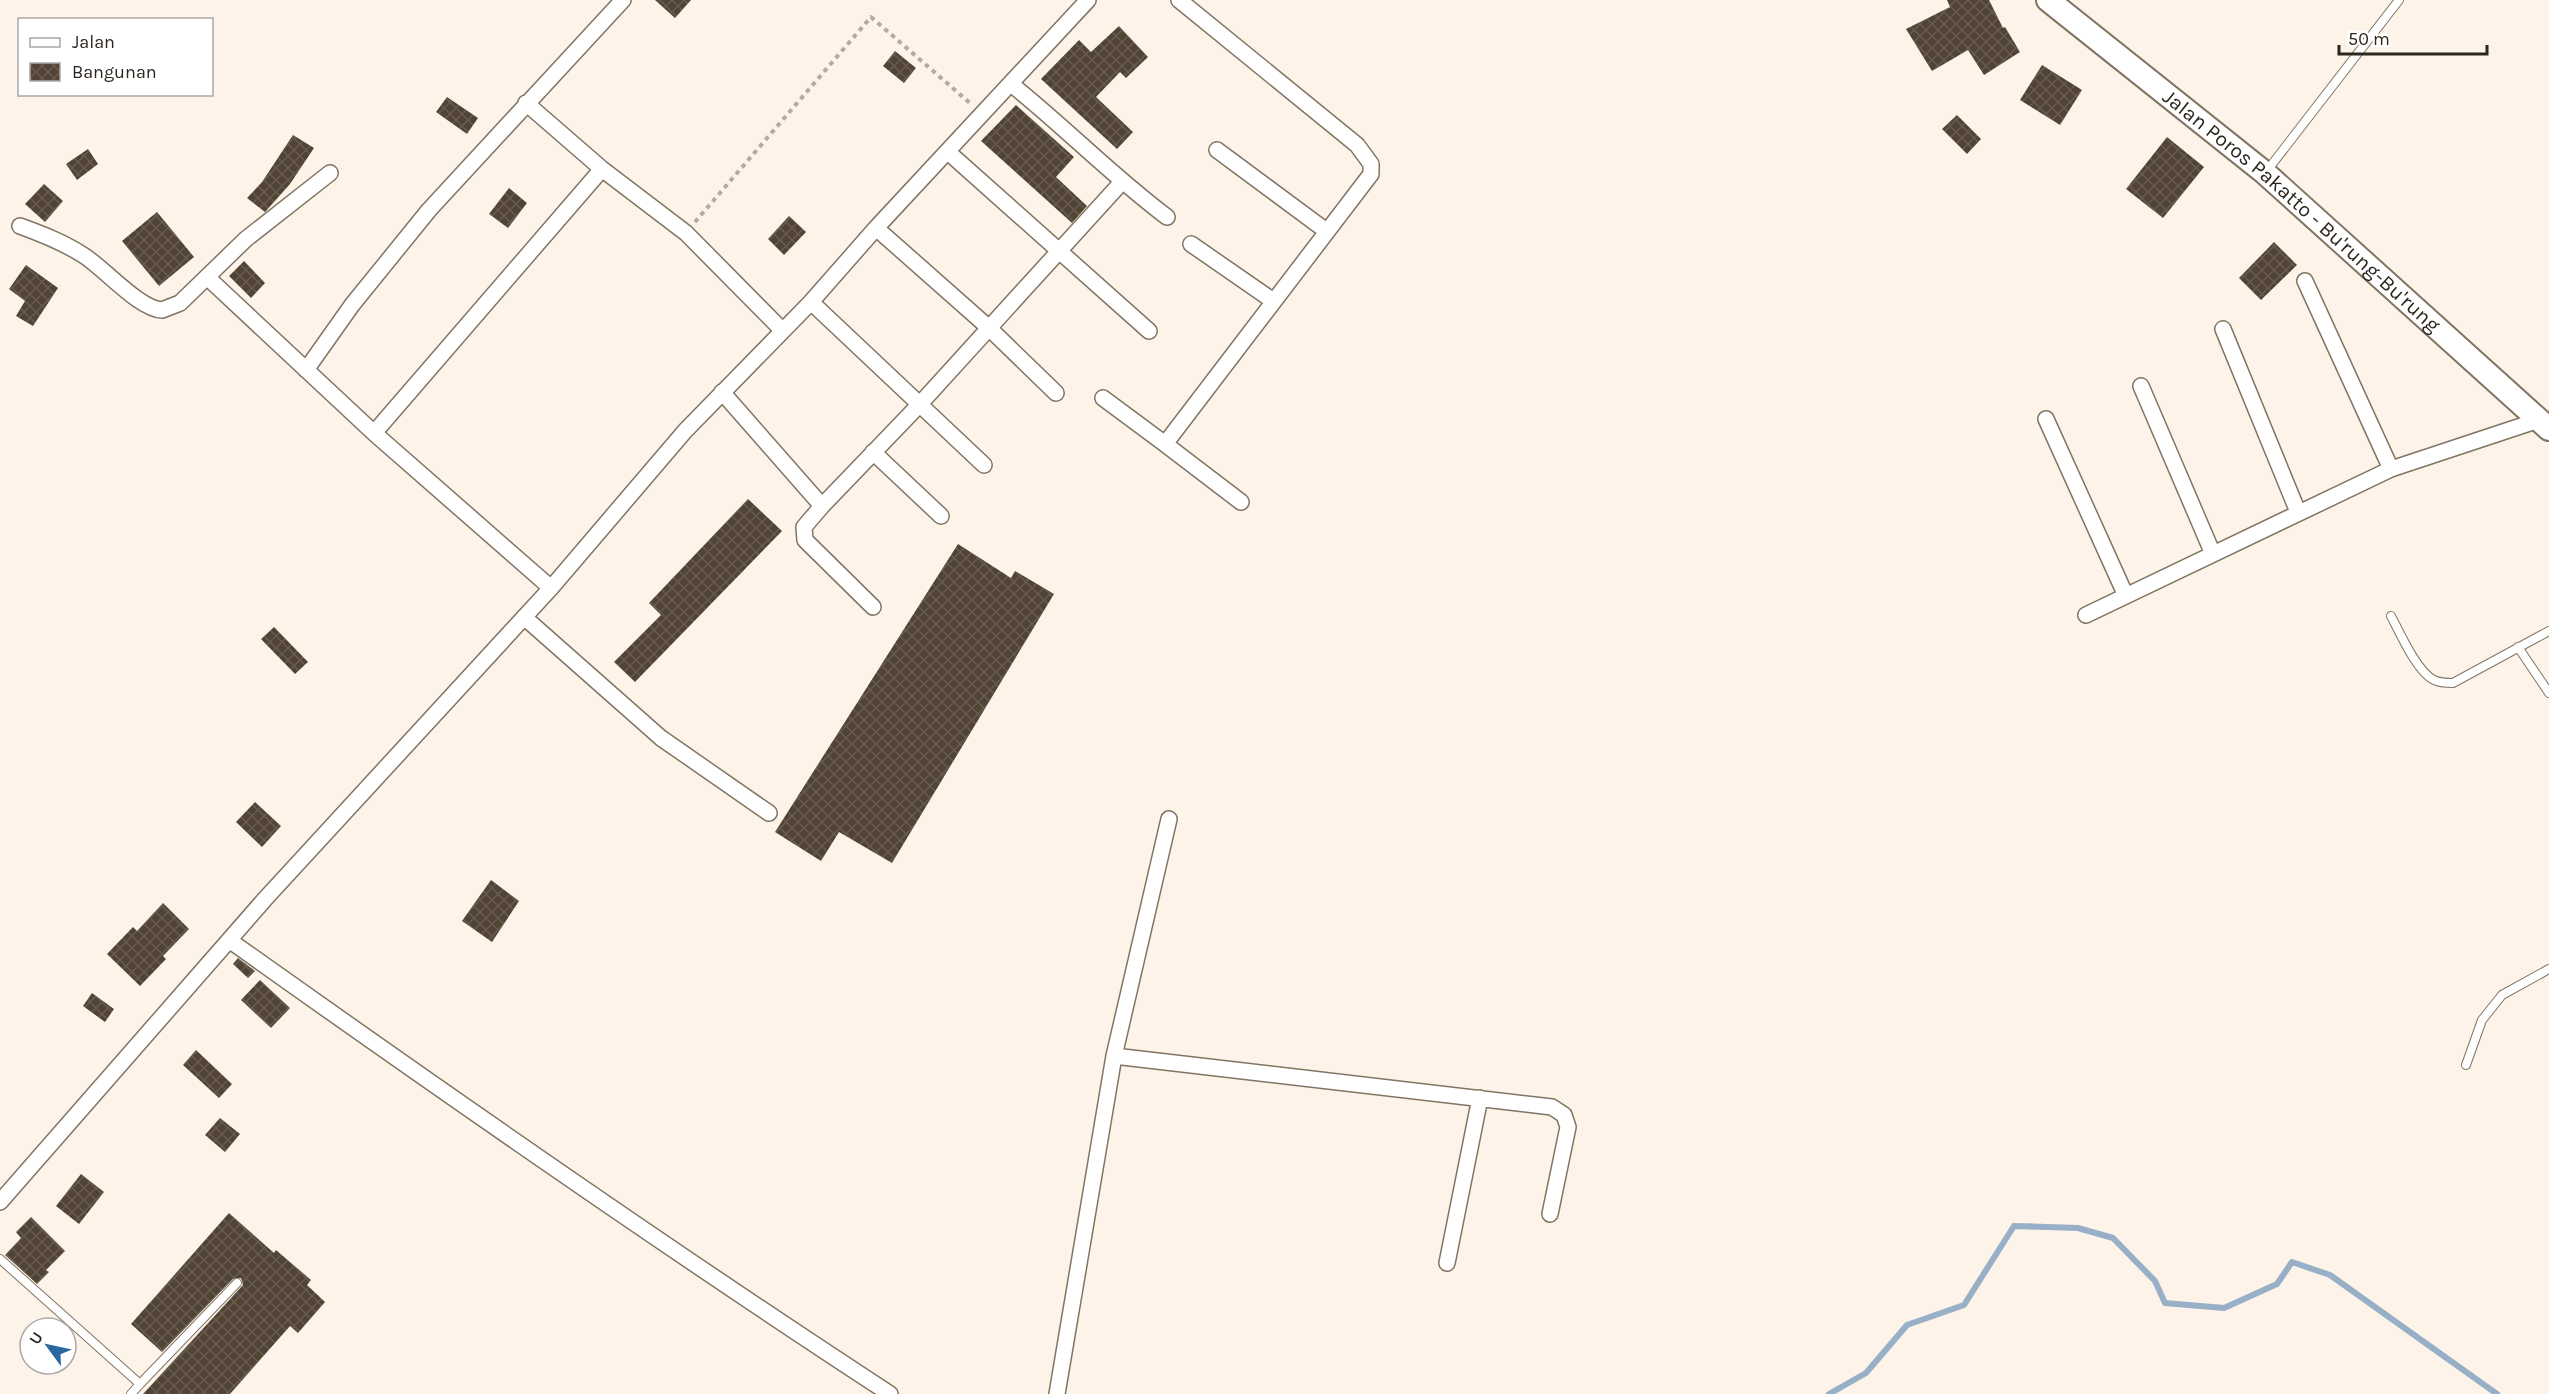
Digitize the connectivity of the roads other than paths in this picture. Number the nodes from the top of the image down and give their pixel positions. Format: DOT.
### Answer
graph roads {
  1 [pos="622,0"];
  2 [pos="1088,0"];
  3 [pos="1179,0"];
  4 [pos="2048,0"];
  5 [pos="2399,0"];
  6 [pos="1011,84"];
  7 [pos="526,103"];
  8 [pos="1217,150"];
  9 [pos="948,152"];
  10 [pos="602,169"];
  11 [pos="330,173"];
  12 [pos="2265,173"];
  13 [pos="1121,183"];
  14 [pos="1167,217"];
  15 [pos="20,226"];
  16 [pos="876,228"];
  17 [pos="1325,230"];
  18 [pos="1191,244"];
  19 [pos="1057,252"];
  20 [pos="208,278"];
  21 [pos="2305,281"];
  22 [pos="1272,300"];
  23 [pos="811,302"];
  24 [pos="988,327"];
  25 [pos="2223,329"];
  26 [pos="782,330"];
  27 [pos="1149,331"];
  28 [pos="306,370"];
  29 [pos="2141,386"];
  30 [pos="722,392"];
  31 [pos="1056,393"];
  32 [pos="1103,398"];
  33 [pos="920,404"];
  34 [pos="2046,419"];
  35 [pos="2544,424"];
  36 [pos="374,433"];
  37 [pos="1165,444"];
  38 [pos="873,452"];
  39 [pos="984,465"];
  40 [pos="2391,469"];
  41 [pos="1241,502"];
  42 [pos="822,506"];
  43 [pos="2298,512"];
  44 [pos="941,516"];
  45 [pos="2213,554"];
  46 [pos="551,588"];
  47 [pos="2126,596"];
  48 [pos="873,607"];
  49 [pos="2086,615"];
  50 [pos="2391,616"];
  51 [pos="524,617"];
  52 [pos="2549,631"];
  53 [pos="2518,647"];
  54 [pos="2549,693"];
  55 [pos="769,813"];
  56 [pos="1169,819"];
  57 [pos="229,940"];
  58 [pos="2549,969"];
  59 [pos="1114,1056"];
  60 [pos="2466,1065"];
  61 [pos="1480,1098"];
  62 [pos="0,1202"];
  63 [pos="1550,1214"];
  64 [pos="0,1260"];
  65 [pos="1448,1263"];
  66 [pos="237,1283"];
  67 [pos="141,1384"];
  68 [pos="131,1394"];
  69 [pos="890,1394"];
  70 [pos="1057,1394"];
  1 -- 7 [label="street"];
  2 -- 6 [label="street"];
  3 -- 17 [label="street"];
  4 -- 12 [label="main road, Jalan Poros Pakatto - Bu'rung-Bu'rung"];
  5 -- 12 [label="lane"];
  6 -- 9 [label="street"];
  6 -- 13 [label="street"];
  7 -- 10 [label="street"];
  7 -- 28 [label="street"];
  8 -- 17 [label="street"];
  9 -- 16 [label="street"];
  9 -- 19 [label="street"];
  10 -- 26 [label="street"];
  10 -- 36 [label="street"];
  11 -- 20 [label="street"];
  12 -- 35 [label="main road, Jalan Poros Pakatto - Bu'rung-Bu'rung"];
  13 -- 14 [label="street"];
  13 -- 19 [label="street"];
  15 -- 20 [label="street"];
  16 -- 23 [label="street"];
  16 -- 24 [label="street"];
  17 -- 22 [label="street"];
  18 -- 22 [label="street"];
  19 -- 24 [label="street"];
  19 -- 27 [label="street"];
  20 -- 28 [label="street"];
  21 -- 40 [label="street"];
  22 -- 37 [label="street"];
  23 -- 26 [label="street"];
  23 -- 33 [label="street"];
  24 -- 31 [label="street"];
  24 -- 33 [label="street"];
  25 -- 43 [label="street"];
  26 -- 30 [label="street"];
  28 -- 36 [label="street"];
  29 -- 45 [label="street"];
  30 -- 42 [label="street"];
  30 -- 46 [label="street"];
  32 -- 37 [label="street"];
  33 -- 38 [label="street"];
  33 -- 39 [label="street"];
  34 -- 47 [label="street"];
  35 -- 40 [label="street"];
  36 -- 46 [label="street"];
  37 -- 41 [label="street"];
  38 -- 42 [label="street"];
  38 -- 44 [label="street"];
  40 -- 43 [label="street"];
  42 -- 48 [label="street"];
  43 -- 45 [label="street"];
  45 -- 47 [label="street"];
  46 -- 51 [label="street"];
  47 -- 49 [label="street"];
  50 -- 53 [label="lane"];
  51 -- 55 [label="street"];
  51 -- 57 [label="street"];
  52 -- 53 [label="lane"];
  53 -- 54 [label="lane"];
  56 -- 59 [label="street"];
  57 -- 62 [label="street"];
  57 -- 69 [label="street"];
  58 -- 60 [label="lane"];
  59 -- 61 [label="street"];
  59 -- 70 [label="street"];
  61 -- 63 [label="street"];
  61 -- 65 [label="street"];
  64 -- 67 [label="lane"];
  66 -- 67 [label="lane"];
  67 -- 68 [label="lane"];
}
